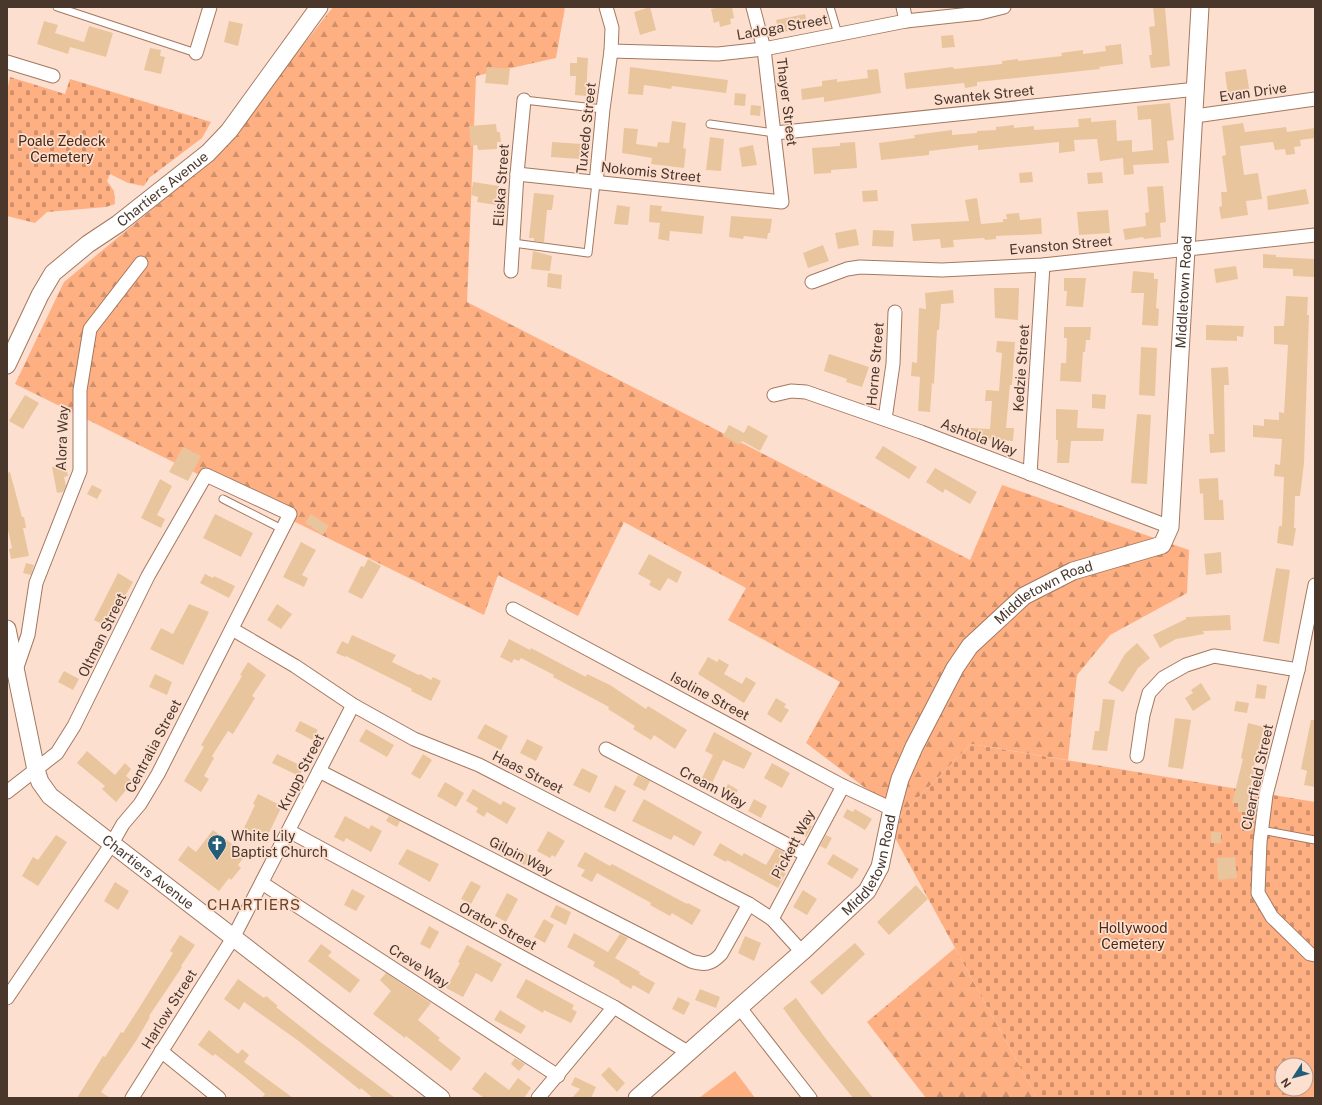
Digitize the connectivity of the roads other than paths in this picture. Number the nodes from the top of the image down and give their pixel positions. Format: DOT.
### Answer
graph roads {
  1 [pos="57,7"];
  2 [pos="210,7"];
  3 [pos="319,7"];
  4 [pos="606,7"];
  5 [pos="753,7"];
  6 [pos="830,7"];
  7 [pos="903,7"];
  8 [pos="1004,7"];
  9 [pos="1200,7"];
  10 [pos="906,21"];
  11 [pos="838,34"];
  12 [pos="764,48"];
  13 [pos="611,51"];
  14 [pos="196,53"];
  15 [pos="7,62"];
  16 [pos="52,76"];
  17 [pos="1197,89"];
  18 [pos="1315,99"];
  19 [pos="524,100"];
  20 [pos="603,109"];
  21 [pos="1195,116"];
  22 [pos="710,124"];
  23 [pos="775,133"];
  24 [pos="516,174"];
  25 [pos="596,183"];
  26 [pos="782,202"];
  27 [pos="1315,235"];
  28 [pos="513,243"];
  29 [pos="1187,249"];
  30 [pos="141,263"];
  31 [pos="1043,265"];
  32 [pos="511,271"];
  33 [pos="812,282"];
  34 [pos="895,312"];
  35 [pos="7,366"];
  36 [pos="774,395"];
  37 [pos="885,419"];
  38 [pos="1030,474"];
  39 [pos="206,475"];
  40 [pos="223,499"];
  41 [pos="1170,526"];
  42 [pos="282,529"];
  43 [pos="1315,585"];
  44 [pos="513,609"];
  45 [pos="7,629"];
  46 [pos="232,629"];
  47 [pos="16,670"];
  48 [pos="1298,670"];
  49 [pos="353,705"];
  50 [pos="606,749"];
  51 [pos="1137,756"];
  52 [pos="36,770"];
  53 [pos="319,771"];
  54 [pos="843,786"];
  55 [pos="7,792"];
  56 [pos="892,809"];
  57 [pos="1261,830"];
  58 [pos="289,831"];
  59 [pos="1315,840"];
  60 [pos="111,845"];
  61 [pos="805,854"];
  62 [pos="262,883"];
  63 [pos="749,904"];
  64 [pos="772,919"];
  65 [pos="233,938"];
  66 [pos="802,952"];
  67 [pos="1315,955"];
  68 [pos="7,998"];
  69 [pos="614,1007"];
  70 [pos="740,1008"];
  71 [pos="161,1051"];
  72 [pos="689,1053"];
  73 [pos="558,1076"];
  74 [pos="132,1098"];
  75 [pos="219,1098"];
  76 [pos="441,1098"];
  77 [pos="538,1098"];
  78 [pos="637,1098"];
  79 [pos="810,1098"];
  1 -- 14 [label="lane"];
  2 -- 14 [label="street"];
  3 -- 35 [label="street, Chartiers Avenue"];
  4 -- 13 [label="street, Tuxedo Street"];
  5 -- 12 [label="street, Thayer Street"];
  6 -- 11 [label="lane"];
  7 -- 10 [label="street"];
  8 -- 10 [label="street, Ladoga Street"];
  9 -- 17 [label="street, Middletown Road"];
  10 -- 11 [label="street, Ladoga Street"];
  11 -- 12 [label="street, Ladoga Street"];
  12 -- 13 [label="street, Ladoga Street"];
  12 -- 23 [label="street, Thayer Street"];
  13 -- 20 [label="street, Tuxedo Street"];
  15 -- 16 [label="street"];
  17 -- 21 [label="street, Middletown Road"];
  17 -- 23 [label="street, Swantek Street"];
  18 -- 21 [label="street, Evan Drive"];
  19 -- 20 [label="lane"];
  19 -- 24 [label="street, Eliska Street"];
  20 -- 25 [label="street, Tuxedo Street"];
  21 -- 29 [label="street, Middletown Road"];
  22 -- 23 [label="lane"];
  23 -- 26 [label="street, Thayer Street"];
  24 -- 25 [label="street, Nokomis Street"];
  24 -- 28 [label="street, Eliska Street"];
  25 -- 26 [label="street, Nokomis Street"];
  25 -- 28 [label="lane, Tuxedo Street"];
  27 -- 29 [label="street, Evanston Street"];
  28 -- 32 [label="street, Eliska Street"];
  29 -- 31 [label="street, Evanston Street"];
  29 -- 41 [label="street, Middletown Road"];
  30 -- 47 [label="street, Alora Way"];
  31 -- 33 [label="street, Evanston Street"];
  31 -- 38 [label="street, Kedzie Street"];
  34 -- 37 [label="street, Horne Street"];
  36 -- 37 [label="street, Ashtola Way"];
  37 -- 38 [label="street, Ashtola Way"];
  38 -- 41 [label="street, Ashtola Way"];
  39 -- 42 [label="street, Centralia Street"];
  39 -- 52 [label="street, Oltman Street"];
  40 -- 42 [label="lane"];
  41 -- 56 [label="street, Middletown Road"];
  42 -- 46 [label="street, Centralia Street"];
  43 -- 48 [label="street, Clearfield Street"];
  44 -- 54 [label="street, Isoline Street"];
  45 -- 47 [label="street, Chartiers Avenue"];
  46 -- 49 [label="street, Haas Street"];
  46 -- 60 [label="street, Centralia Street"];
  47 -- 52 [label="street, Chartiers Avenue"];
  48 -- 51 [label="street"];
  48 -- 57 [label="street, Clearfield Street"];
  49 -- 53 [label="street, Krupp Street"];
  49 -- 63 [label="street, Haas Street"];
  50 -- 61 [label="street, Cream Way"];
  52 -- 55 [label="street, Oltman Street"];
  52 -- 60 [label="street, Chartiers Avenue"];
  53 -- 58 [label="street, Krupp Street"];
  53 -- 63 [label="street, Gilpin Way"];
  54 -- 56 [label="street, Isoline Street"];
  54 -- 61 [label="street, Pickett Way"];
  56 -- 66 [label="street, Middletown Road"];
  57 -- 59 [label="lane"];
  57 -- 67 [label="street, Clearfield Street"];
  58 -- 62 [label="street, Krupp Street"];
  58 -- 69 [label="street, Orator Street"];
  60 -- 65 [label="street, Chartiers Avenue"];
  60 -- 68 [label="street, Centralia Street"];
  61 -- 64 [label="street, Pickett Way"];
  62 -- 65 [label="street, Krupp Street"];
  62 -- 73 [label="street, Creve Way"];
  63 -- 64 [label="street, Haas Street"];
  64 -- 66 [label="street, Haas Street"];
  65 -- 71 [label="street, Harlow Street"];
  65 -- 76 [label="street, Chartiers Avenue"];
  66 -- 70 [label="street, Middletown Road"];
  69 -- 72 [label="street, Orator Street"];
  69 -- 73 [label="street"];
  70 -- 72 [label="street, Middletown Road"];
  70 -- 79 [label="street"];
  71 -- 74 [label="street, Harlow Street"];
  71 -- 75 [label="street"];
  72 -- 78 [label="street, Middletown Road"];
  73 -- 77 [label="street"];
}
